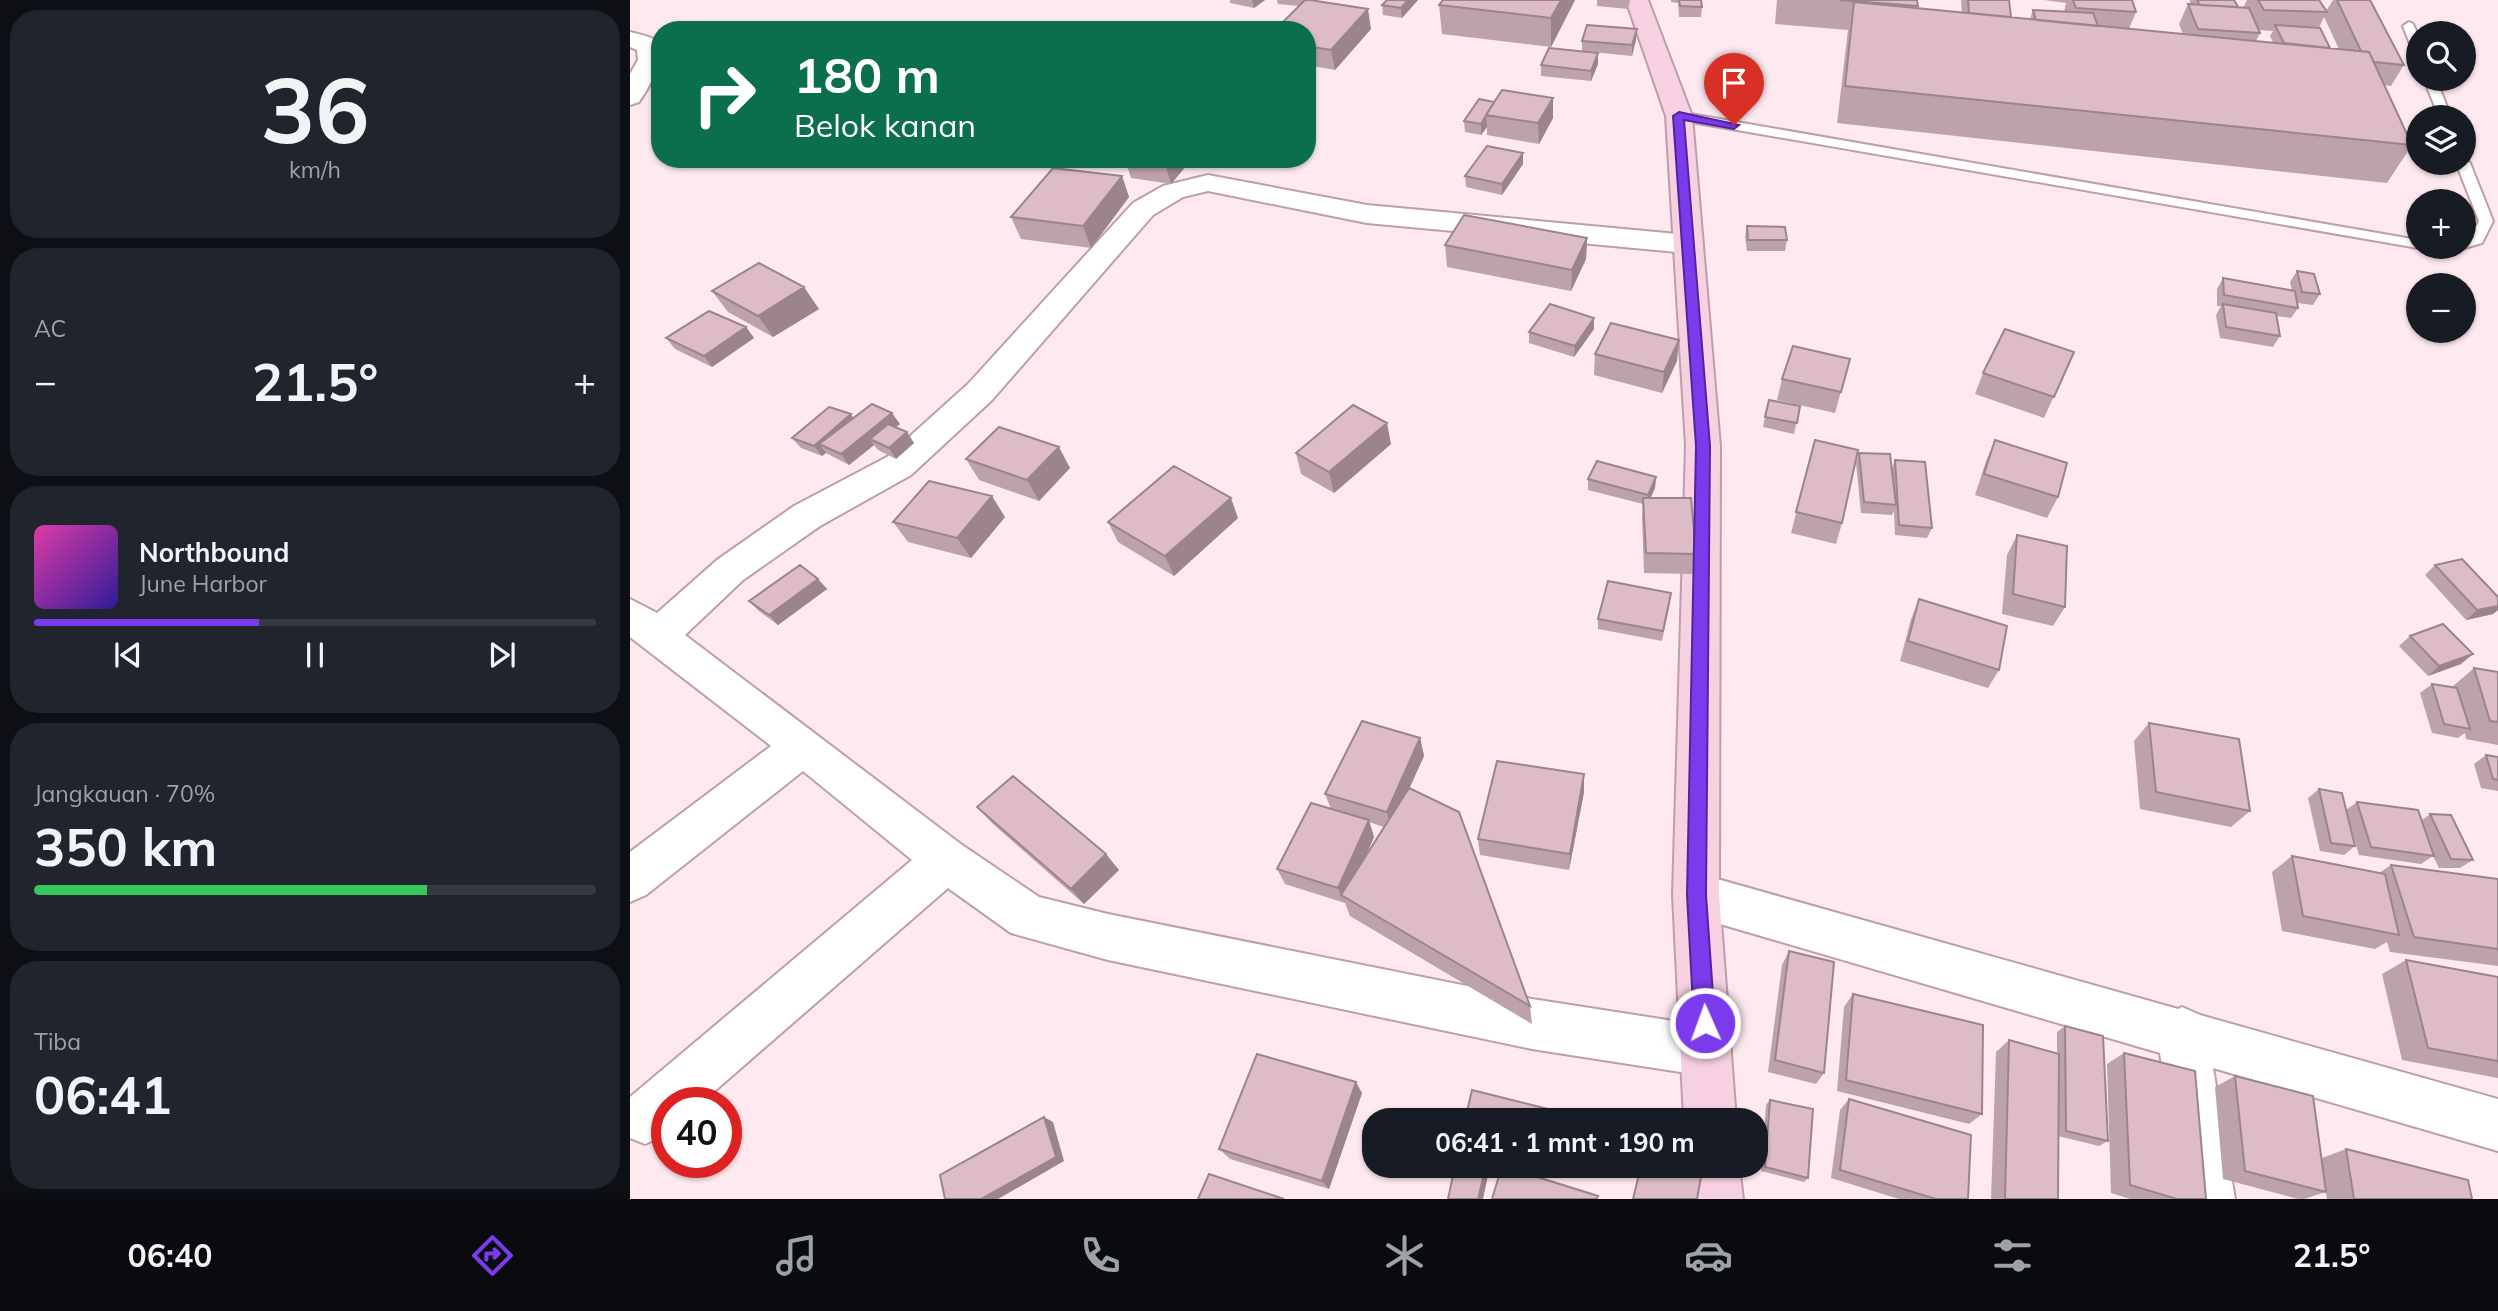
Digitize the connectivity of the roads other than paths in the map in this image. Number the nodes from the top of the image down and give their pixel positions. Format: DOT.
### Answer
graph roads {
  1 [pos="1637,0"];
  2 [pos="630,39"];
  3 [pos="630,97"];
  4 [pos="1679,116"];
  5 [pos="2476,196"];
  6 [pos="2476,240"];
  7 [pos="2406,242"];
  8 [pos="1688,244"];
  9 [pos="644,626"];
  10 [pos="803,746"];
  11 [pos="946,860"];
  12 [pos="630,880"];
  13 [pos="1696,895"];
  14 [pos="2182,1032"];
  15 [pos="1706,1051"];
  16 [pos="1709,1108"];
  17 [pos="645,1118"];
  18 [pos="2498,1125"];
  19 [pos="1714,1178"];
  20 [pos="1716,1199"];
  21 [pos="2208,1199"];
  1 -- 4 [label="street"];
  2 -- 3 [label="street"];
  4 -- 7 [label="lane"];
  4 -- 8 [label="street"];
  5 -- 6 [label="lane"];
  8 -- 9 [label="street"];
  8 -- 13 [label="street"];
  9 -- 10 [label="street"];
  10 -- 11 [label="street"];
  10 -- 12 [label="street"];
  11 -- 15 [label="street"];
  11 -- 17 [label="street"];
  13 -- 14 [label="street"];
  13 -- 15 [label="street"];
  14 -- 18 [label="street"];
  14 -- 21 [label="street"];
  15 -- 16 [label="street"];
  19 -- 20 [label="street"];
}
